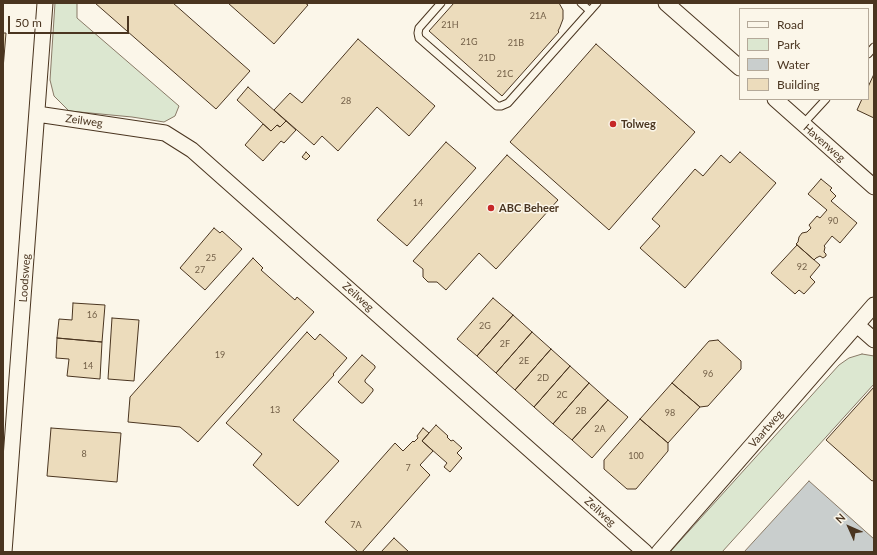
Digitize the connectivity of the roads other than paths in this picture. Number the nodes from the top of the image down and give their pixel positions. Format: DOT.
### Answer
graph roads {
  1 [pos="45,3"];
  2 [pos="441,3"];
  3 [pos="581,3"];
  4 [pos="598,3"];
  5 [pos="666,3"];
  6 [pos="590,11"];
  7 [pos="739,67"];
  8 [pos="776,100"];
  9 [pos="825,100"];
  10 [pos="37,114"];
  11 [pos="803,124"];
  12 [pos="874,187"];
  13 [pos="874,305"];
  14 [pos="857,325"];
  15 [pos="874,340"];
  16 [pos="4,552"];
  17 [pos="645,552"];
  18 [pos="659,552"];
  1 -- 10 [label="street, Loodsweg"];
  2 -- 6 [label="lane"];
  3 -- 6 [label="lane"];
  4 -- 6 [label="lane"];
  5 -- 7 [label="street"];
  8 -- 11 [label="street, Havenweg"];
  9 -- 11 [label="lane"];
  10 -- 16 [label="street, Loodsweg"];
  10 -- 17 [label="street, Zeilweg"];
  11 -- 12 [label="street, Havenweg"];
  13 -- 14 [label="street, Vaartweg"];
  14 -- 15 [label="street"];
  14 -- 18 [label="street, Vaartweg"];
}
